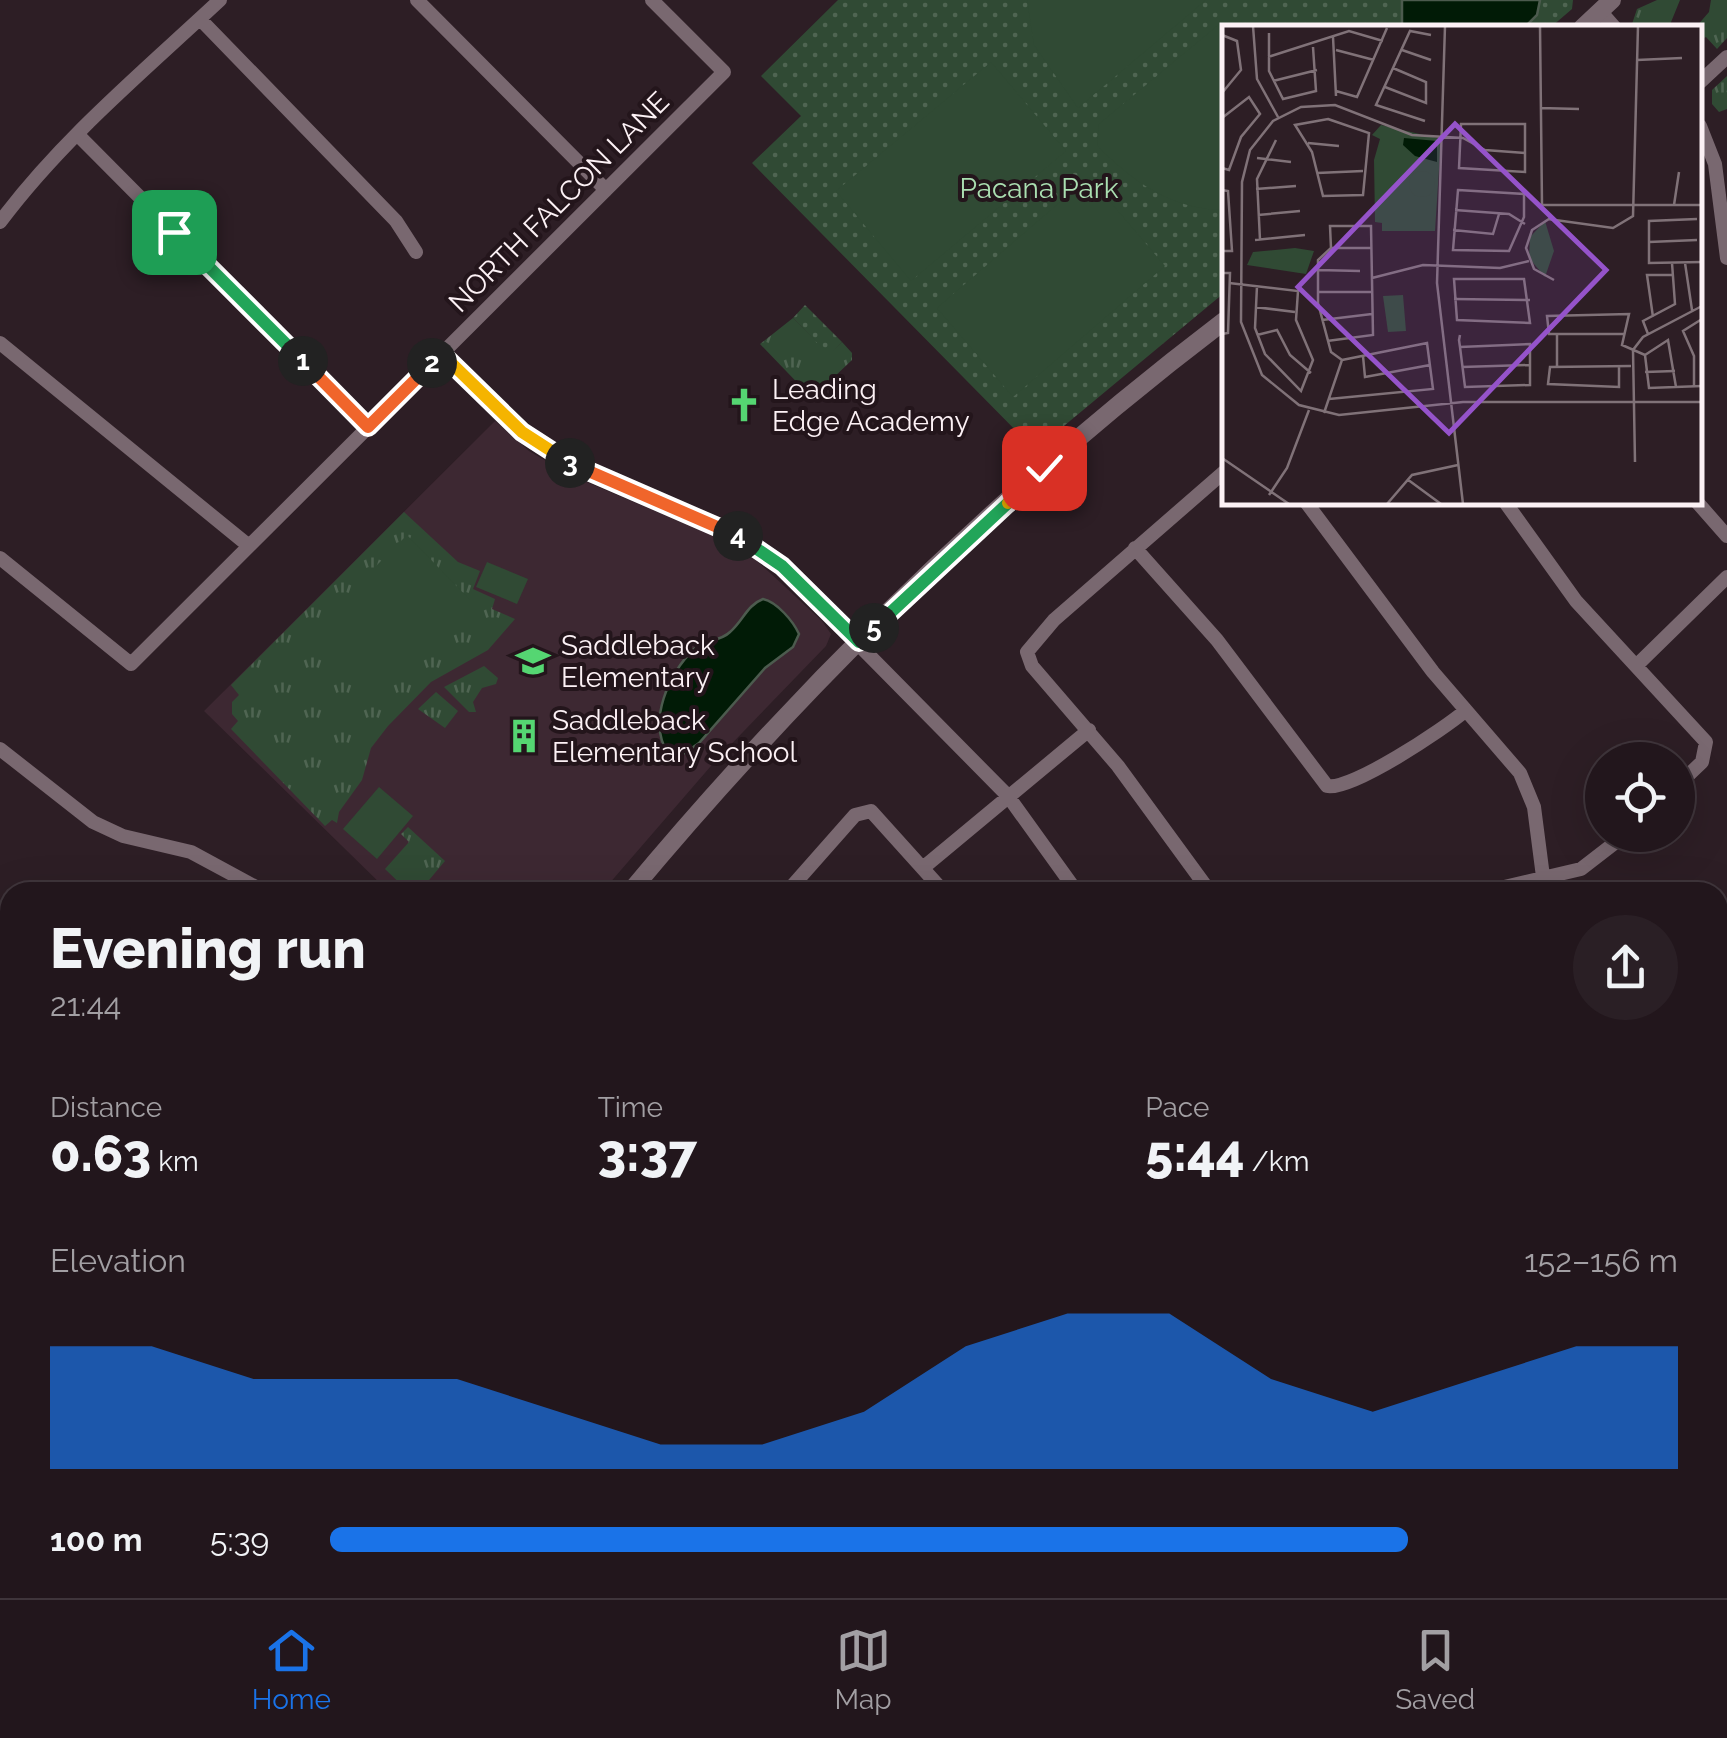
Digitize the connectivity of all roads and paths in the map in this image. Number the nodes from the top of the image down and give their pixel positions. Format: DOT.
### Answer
graph roads {
  1 [pos="220,0"];
  2 [pos="417,0"];
  3 [pos="652,0"];
  4 [pos="1600,4"];
  5 [pos="200,19"];
  6 [pos="1584,25"];
  7 [pos="1727,56"];
  8 [pos="1702,80"];
  9 [pos="1702,131"];
  10 [pos="77,134"];
  11 [pos="606,190"];
  12 [pos="0,222"];
  13 [pos="416,252"];
  14 [pos="1727,258"];
  15 [pos="1222,323"];
  16 [pos="0,343"];
  17 [pos="442,354"];
  18 [pos="368,427"];
  19 [pos="1222,474"];
  20 [pos="1308,505"];
  21 [pos="1507,505"];
  22 [pos="1700,505"];
  23 [pos="1727,536"];
  24 [pos="249,546"];
  25 [pos="1135,548"];
  26 [pos="0,558"];
  27 [pos="1727,577"];
  28 [pos="859,642"];
  29 [pos="1636,666"];
  30 [pos="1465,711"];
  31 [pos="1088,730"];
  32 [pos="0,749"];
  33 [pos="1695,769"];
  34 [pos="1008,796"];
  35 [pos="1602,852"];
  36 [pos="924,867"];
  37 [pos="246,882"];
  38 [pos="639,882"];
  39 [pos="797,882"];
  40 [pos="936,882"];
  41 [pos="1071,882"];
  42 [pos="1202,882"];
  43 [pos="1543,882"];
  44 [pos="1552,882"];
  1 -- 5 [label="street"];
  2 -- 11 [label="street"];
  3 -- 11 [label="street, NORTH FALCON LANE"];
  4 -- 6 [label="street"];
  5 -- 10 [label="street"];
  5 -- 13 [label="street"];
  7 -- 8 [label="street"];
  9 -- 14 [label="street"];
  10 -- 12 [label="street"];
  10 -- 18 [label="street"];
  11 -- 17 [label="street, NORTH FALCON LANE"];
  15 -- 28 [label="street"];
  16 -- 24 [label="street"];
  17 -- 18 [label="street, NORTH FALCON LANE"];
  17 -- 28 [label="street"];
  18 -- 24 [label="street, NORTH FALCON LANE"];
  19 -- 25 [label="street"];
  20 -- 30 [label="street"];
  21 -- 29 [label="street"];
  22 -- 23 [label="street"];
  24 -- 26 [label="street, NORTH FALCON LANE"];
  25 -- 30 [label="street"];
  25 -- 31 [label="street"];
  27 -- 29 [label="street"];
  28 -- 34 [label="street"];
  28 -- 38 [label="street"];
  29 -- 33 [label="street"];
  30 -- 43 [label="street"];
  31 -- 34 [label="street"];
  31 -- 42 [label="street"];
  32 -- 37 [label="street"];
  34 -- 36 [label="street"];
  34 -- 41 [label="street"];
  35 -- 44 [label="street"];
  36 -- 39 [label="street"];
  36 -- 40 [label="street"];
}
